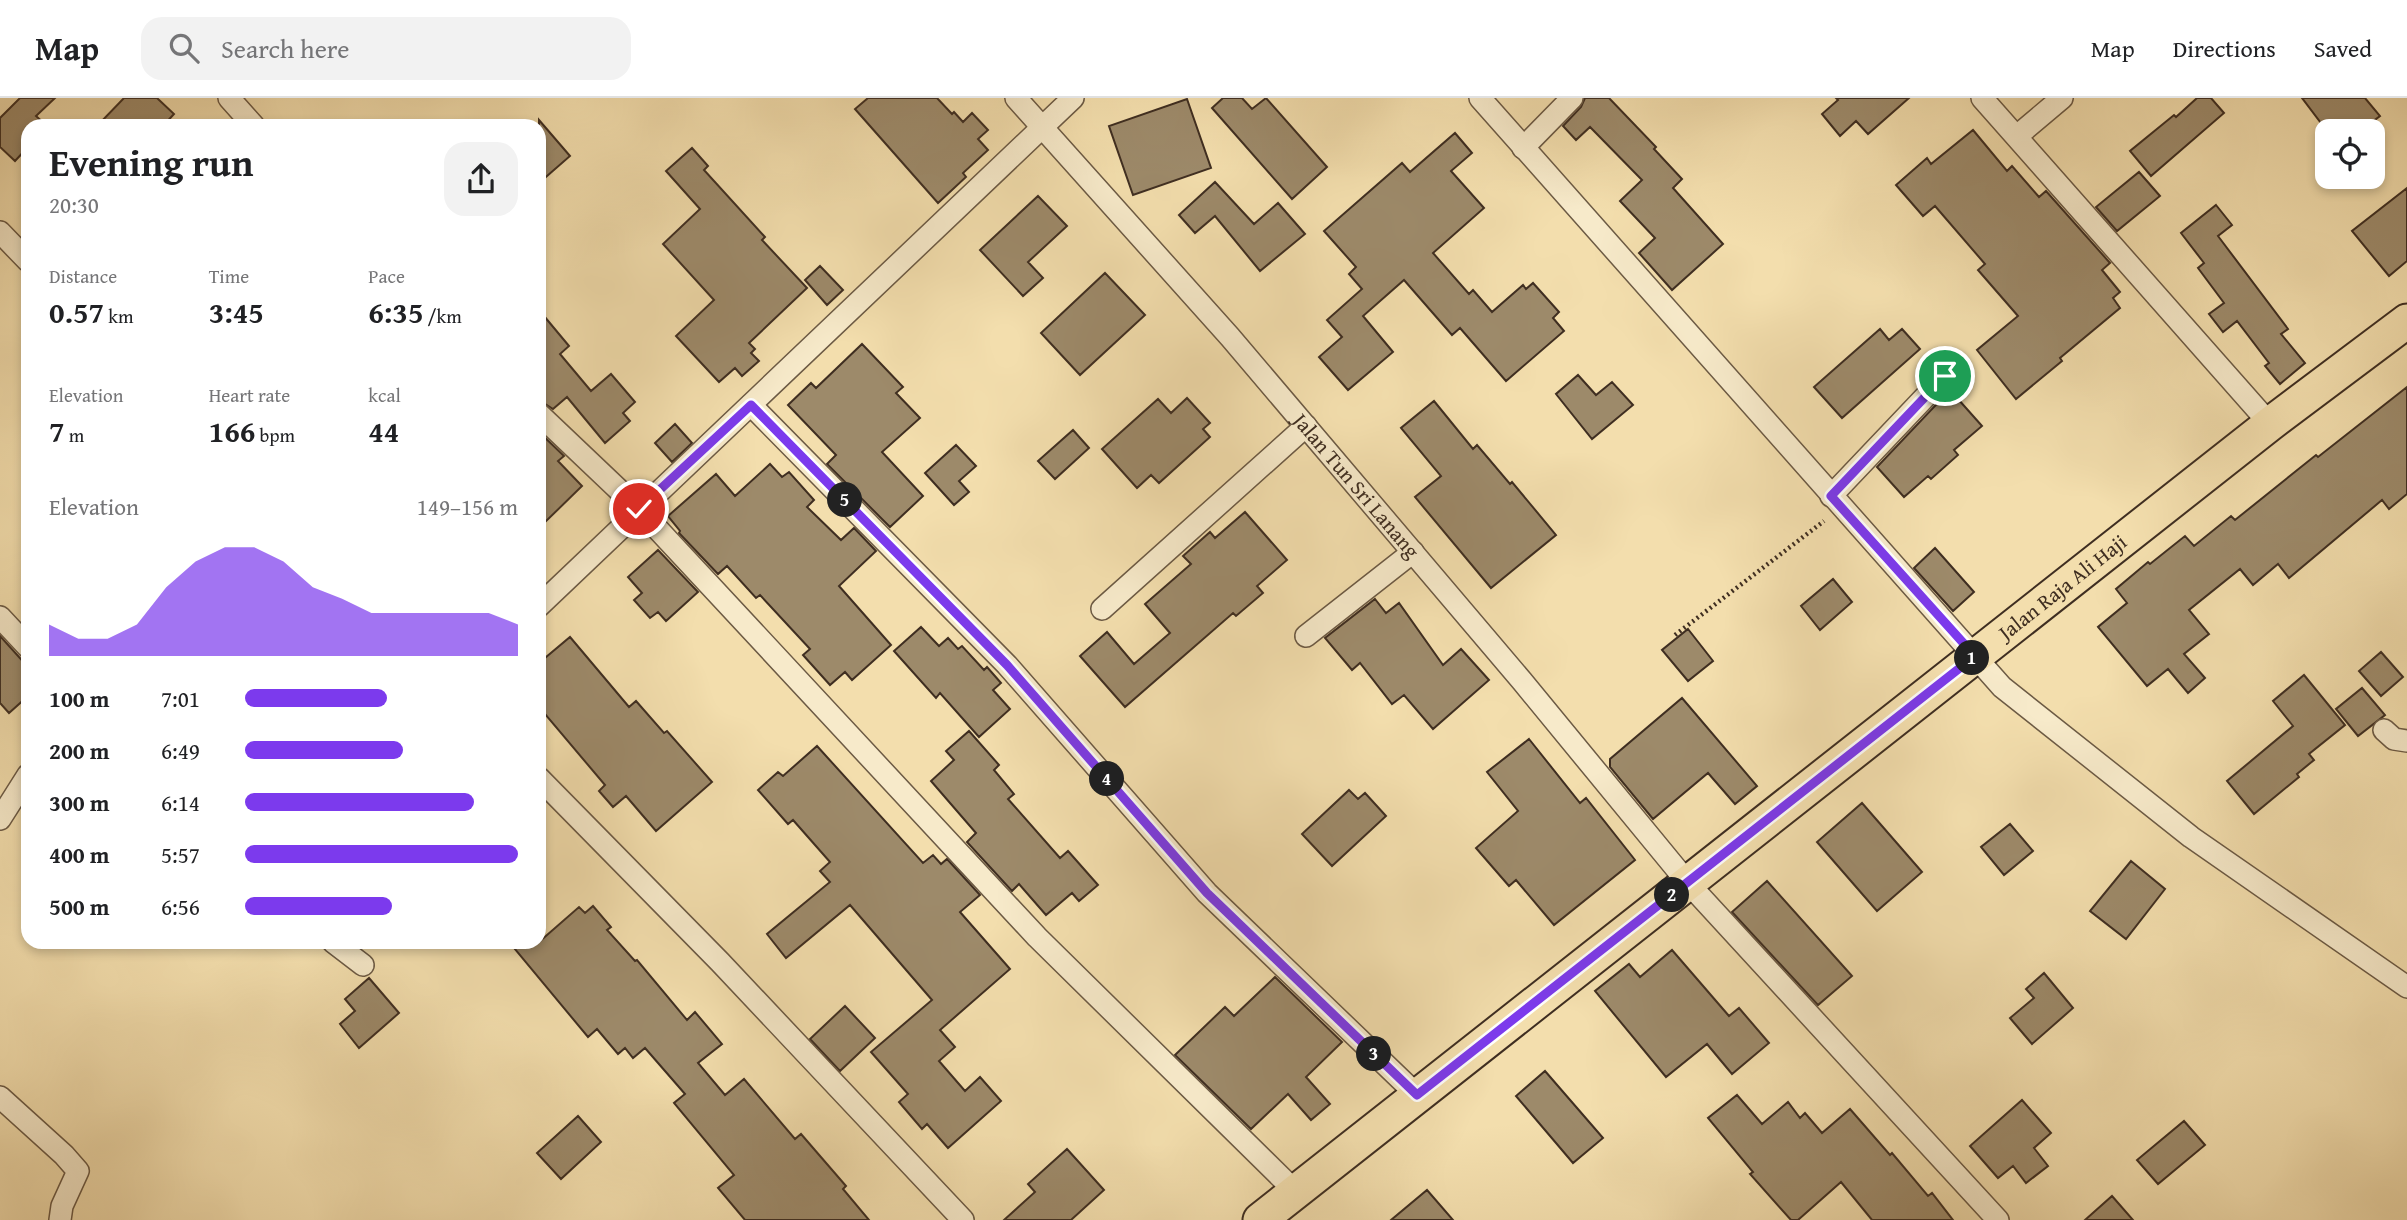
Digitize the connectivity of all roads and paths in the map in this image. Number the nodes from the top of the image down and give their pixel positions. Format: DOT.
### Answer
graph roads {
  1 [pos="229,98"];
  2 [pos="1016,98"];
  3 [pos="1073,98"];
  4 [pos="1480,98"];
  5 [pos="1572,98"];
  6 [pos="1982,98"];
  7 [pos="2063,98"];
  8 [pos="248,119"];
  9 [pos="1043,127"];
  10 [pos="2017,136"];
  11 [pos="1524,148"];
  12 [pos="0,232"];
  13 [pos="21,254"];
  14 [pos="2407,321"];
  15 [pos="1945,376"];
  16 [pos="751,405"];
  17 [pos="546,421"];
  18 [pos="2270,424"];
  19 [pos="1306,426"];
  20 [pos="1836,502"];
  21 [pos="639,509"];
  22 [pos="1413,552"];
  23 [pos="546,599"];
  24 [pos="1102,609"];
  25 [pos="0,617"];
  26 [pos="1675,635"];
  27 [pos="1306,636"];
  28 [pos="21,640"];
  29 [pos="1959,669"];
  30 [pos="2384,730"];
  31 [pos="2407,741"];
  32 [pos="546,785"];
  33 [pos="21,786"];
  34 [pos="0,819"];
  35 [pos="1688,883"];
  36 [pos="342,949"];
  37 [pos="363,965"];
  38 [pos="2407,987"];
  39 [pos="1417,1095"];
  40 [pos="0,1097"];
  41 [pos="1297,1193"];
  42 [pos="60,1220"];
  43 [pos="963,1220"];
  44 [pos="1260,1220"];
  45 [pos="1998,1220"];
  1 -- 8 [label="street"];
  2 -- 9 [label="street, Jalan Tun Sri Lanang"];
  3 -- 9 [label="street"];
  4 -- 11 [label="street"];
  5 -- 11 [label="street"];
  6 -- 10 [label="street"];
  7 -- 10 [label="street"];
  9 -- 16 [label="street"];
  9 -- 19 [label="street, Jalan Tun Sri Lanang"];
  10 -- 18 [label="street"];
  11 -- 20 [label="street"];
  12 -- 13 [label="street"];
  14 -- 18 [label="main road, Jalan Raja Ali Haji"];
  15 -- 20 [label="street"];
  16 -- 21 [label="street"];
  16 -- 39 [label="street"];
  17 -- 21 [label="street"];
  18 -- 29 [label="main road, Jalan Raja Ali Haji"];
  19 -- 22 [label="street, Jalan Tun Sri Lanang"];
  19 -- 24 [label="street"];
  20 -- 26 [label="path"];
  20 -- 29 [label="street"];
  21 -- 23 [label="street"];
  21 -- 41 [label="street"];
  22 -- 27 [label="street"];
  22 -- 35 [label="street, Jalan Tun Sri Lanang"];
  25 -- 28 [label="street"];
  29 -- 35 [label="main road, Jalan Raja Ali Haji"];
  29 -- 38 [label="street"];
  30 -- 31 [label="street"];
  32 -- 43 [label="street"];
  33 -- 34 [label="street"];
  35 -- 39 [label="main road, Jalan Raja Ali Haji"];
  35 -- 45 [label="street, Jalan Tun Sri Lanang"];
  36 -- 37 [label="street"];
  39 -- 41 [label="main road, Jalan Raja Ali Haji"];
  40 -- 42 [label="street"];
  41 -- 44 [label="main road, Jalan Raja Ali Haji"];
}
